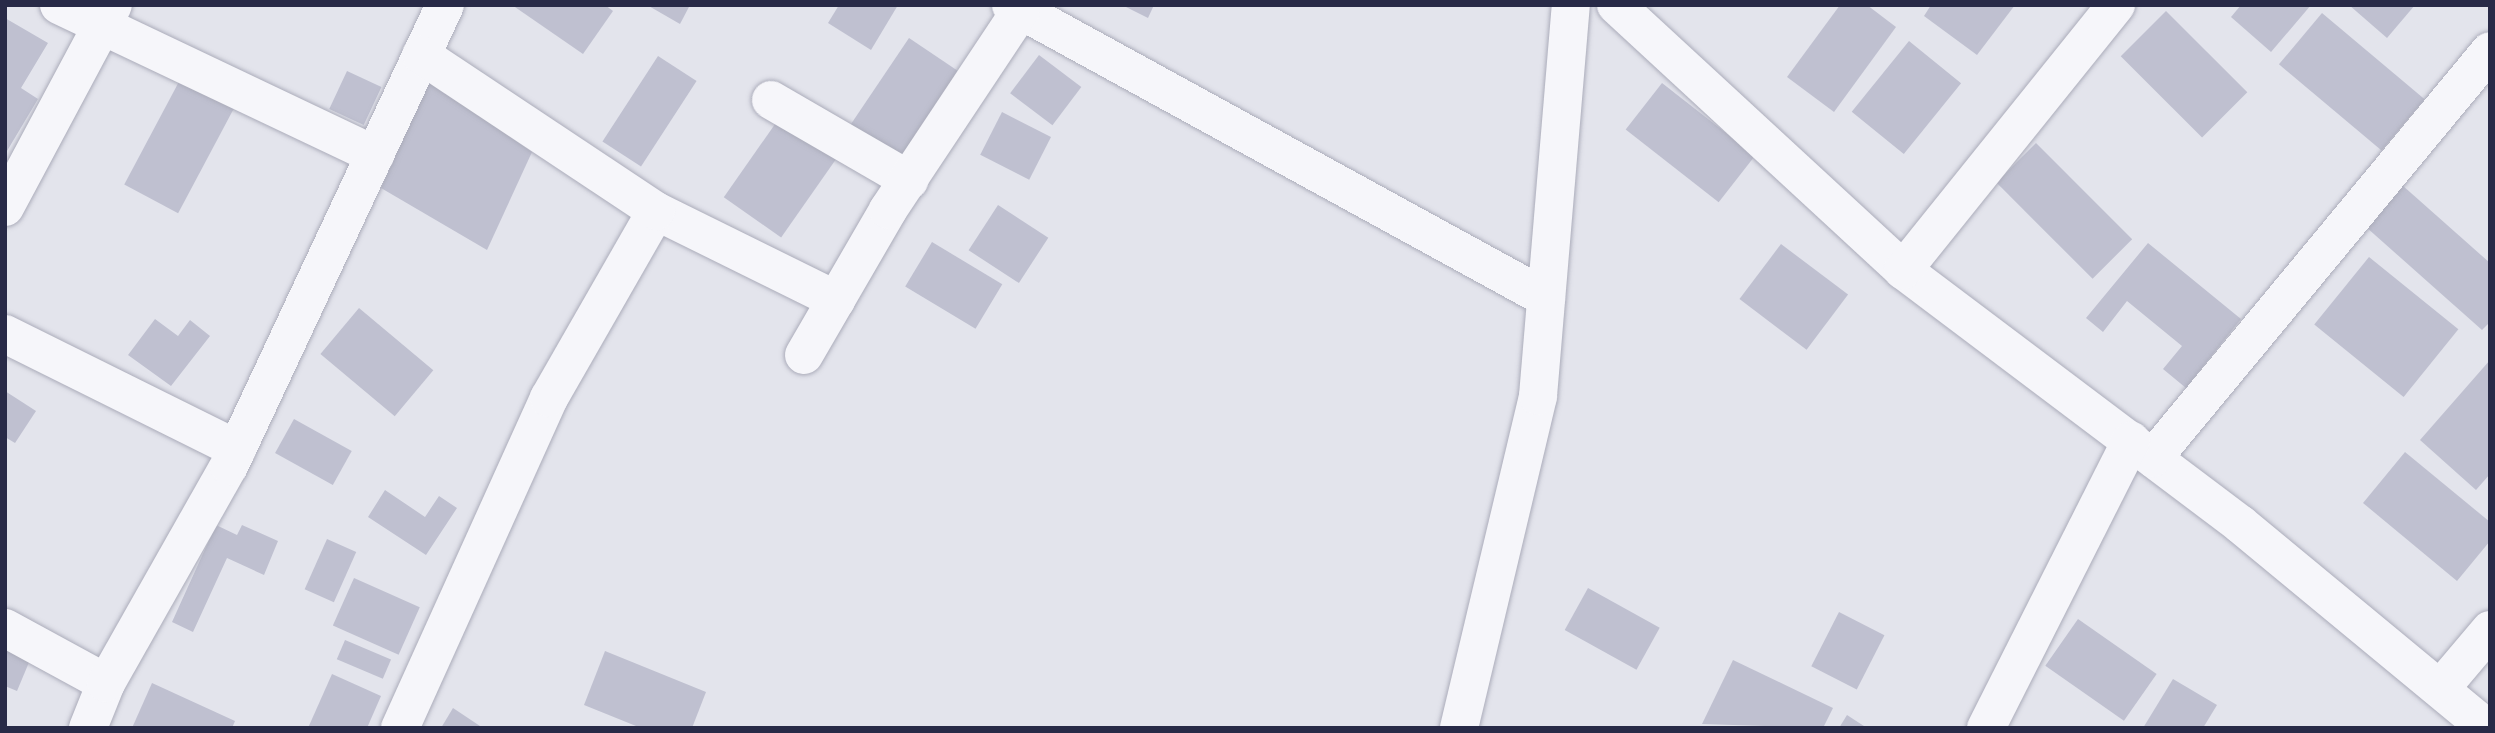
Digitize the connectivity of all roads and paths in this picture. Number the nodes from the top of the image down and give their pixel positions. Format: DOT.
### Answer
graph roads {
  1 [pos="59,5"];
  2 [pos="445,5"];
  3 [pos="1571,5"];
  4 [pos="2116,5"];
  5 [pos="1016,8"];
  6 [pos="1630,8"];
  7 [pos="107,16"];
  8 [pos="2490,51"];
  9 [pos="421,55"];
  10 [pos="772,100"];
  11 [pos="375,155"];
  12 [pos="909,180"];
  13 [pos="5,207"];
  14 [pos="656,211"];
  15 [pos="1903,270"];
  16 [pos="1546,298"];
  17 [pos="836,300"];
  18 [pos="5,334"];
  19 [pos="804,355"];
  20 [pos="237,449"];
  21 [pos="2142,450"];
  22 [pos="5,628"];
  23 [pos="2490,630"];
  24 [pos="106,683"];
  25 [pos="2441,688"];
  26 [pos="88,728"];
  27 [pos="400,728"];
  28 [pos="1459,728"];
  29 [pos="1986,728"];
  30 [pos="2487,728"];
  1 -- 7 [label="street"];
  2 -- 9 [label="street"];
  3 -- 16 [label="street"];
  4 -- 15 [label="street"];
  5 -- 12 [label="street"];
  5 -- 16 [label="street"];
  6 -- 15 [label="street"];
  7 -- 11 [label="street"];
  7 -- 13 [label="street"];
  8 -- 21 [label="street"];
  9 -- 11 [label="street"];
  9 -- 14 [label="street"];
  10 -- 12 [label="street"];
  11 -- 20 [label="street"];
  12 -- 17 [label="street"];
  14 -- 17 [label="street"];
  14 -- 27 [label="street"];
  15 -- 21 [label="street"];
  16 -- 28 [label="street"];
  17 -- 19 [label="street"];
  18 -- 20 [label="street"];
  20 -- 24 [label="street"];
  21 -- 25 [label="street"];
  21 -- 29 [label="street"];
  22 -- 24 [label="street"];
  23 -- 25 [label="street"];
  24 -- 26 [label="street"];
  25 -- 30 [label="street"];
}
